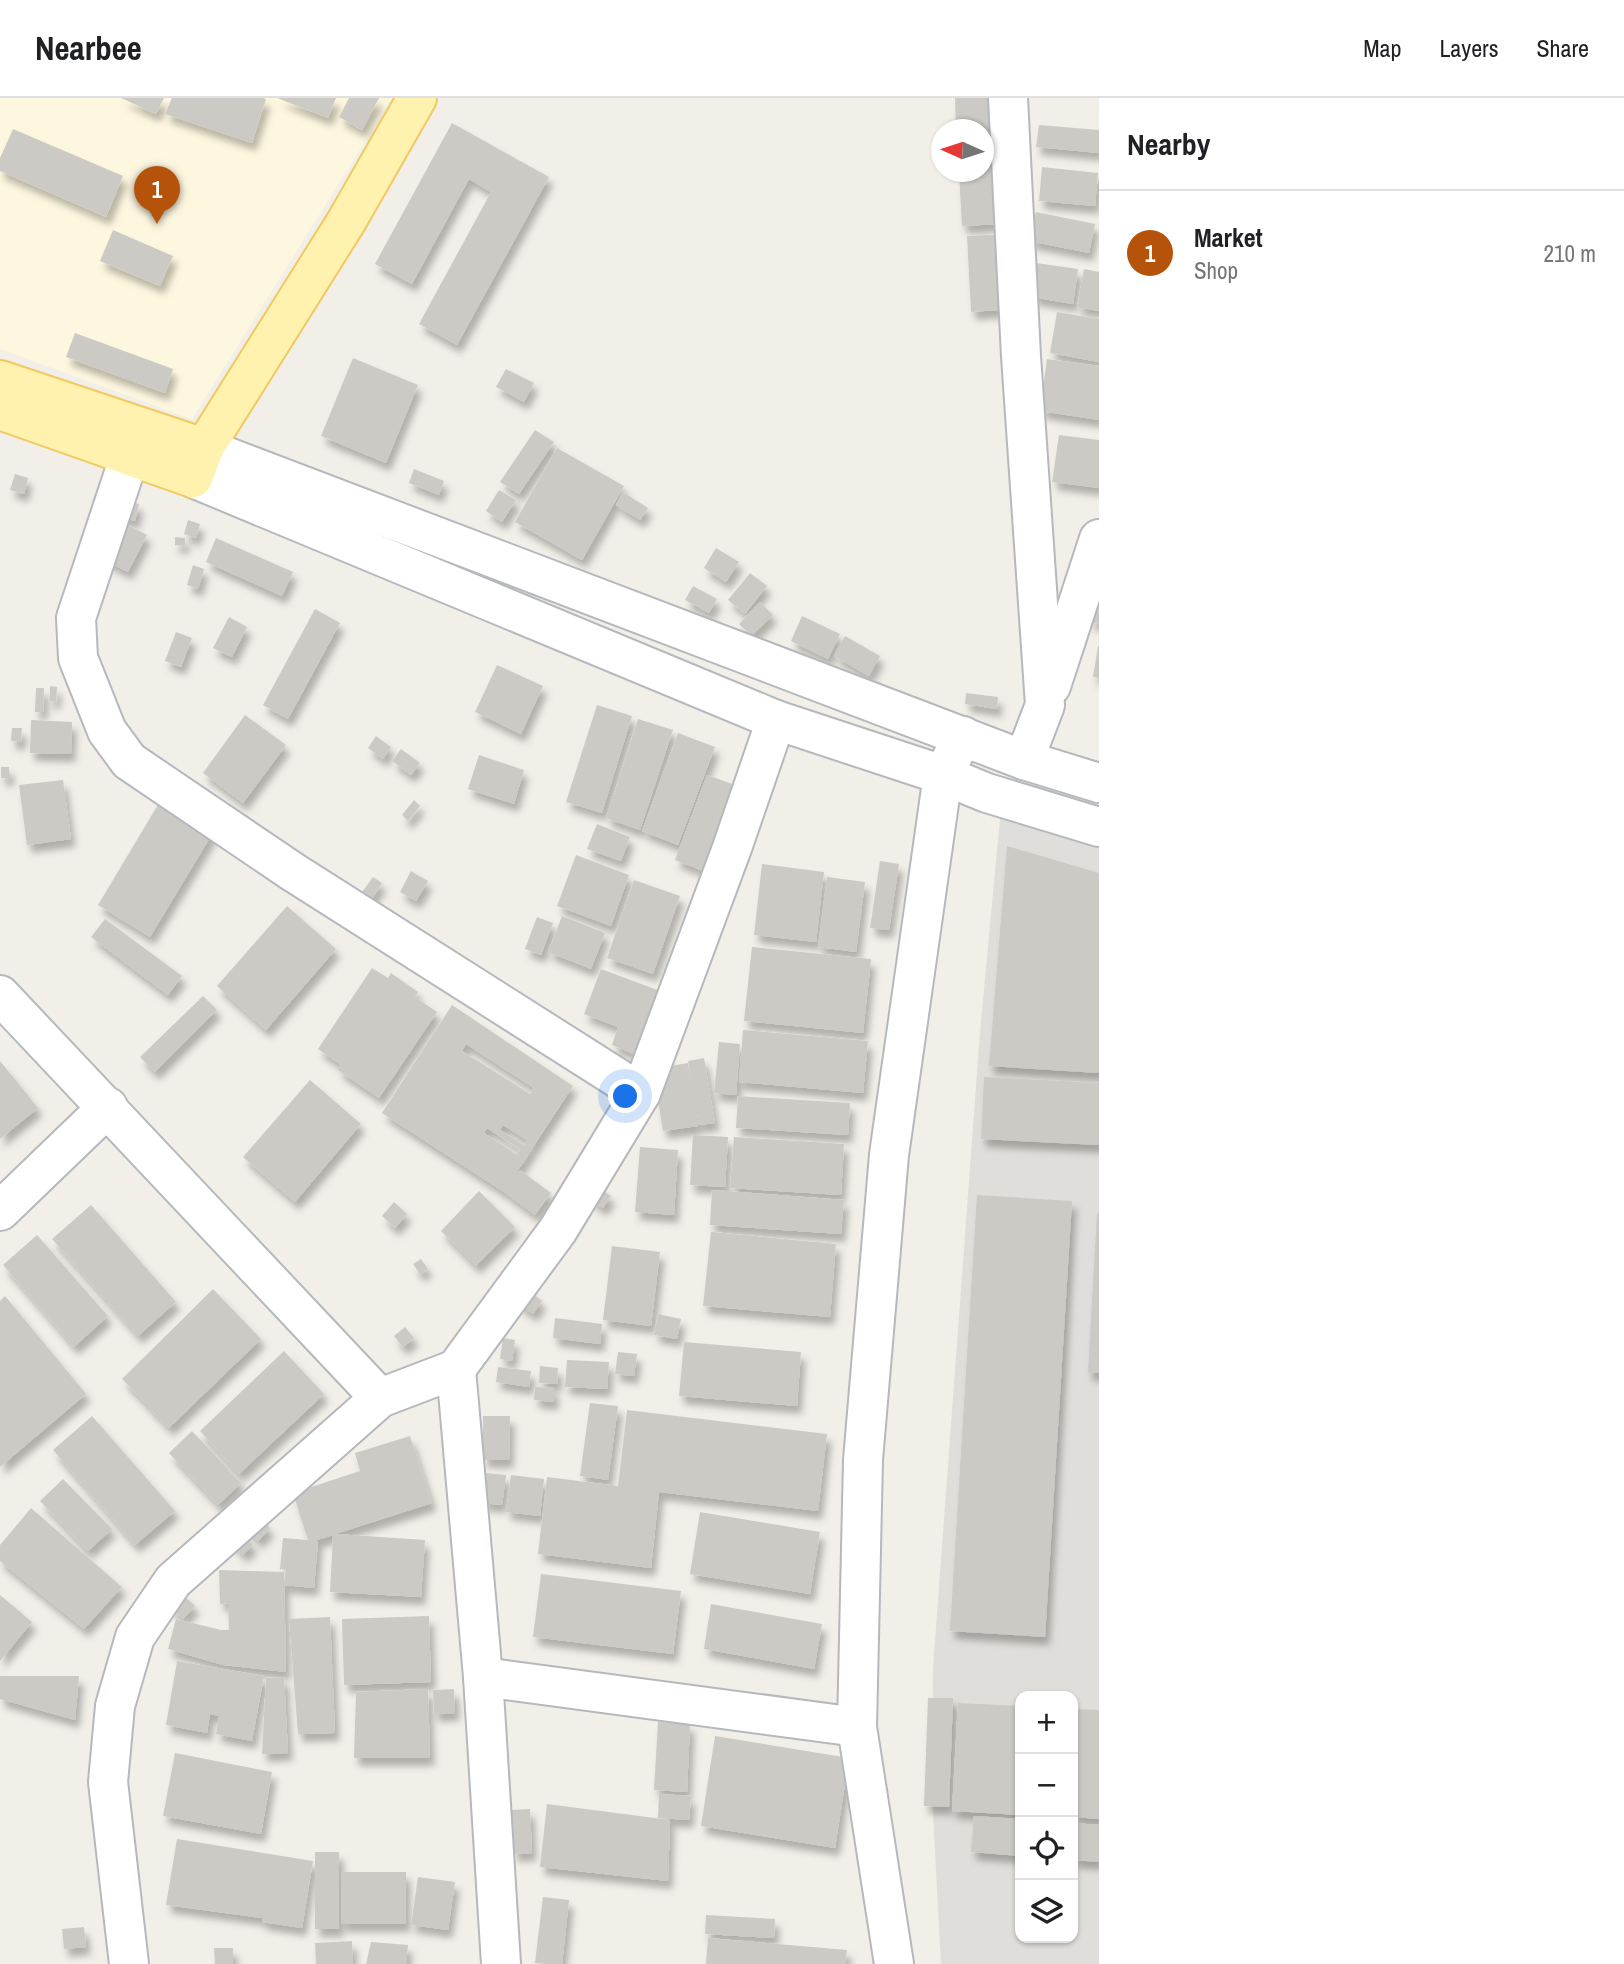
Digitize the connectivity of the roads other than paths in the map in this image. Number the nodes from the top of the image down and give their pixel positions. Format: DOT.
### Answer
graph roads {
  1 [pos="417,98"];
  2 [pos="1008,98"];
  3 [pos="0,380"];
  4 [pos="0,410"];
  5 [pos="134,441"];
  6 [pos="199,463"];
  7 [pos="424,533"];
  8 [pos="1099,539"];
  9 [pos="412,569"];
  10 [pos="759,660"];
  11 [pos="735,703"];
  12 [pos="1045,705"];
  13 [pos="776,720"];
  14 [pos="963,736"];
  15 [pos="1024,760"];
  16 [pos="943,775"];
  17 [pos="1099,783"];
  18 [pos="1099,827"];
  19 [pos="0,995"];
  20 [pos="641,1093"];
  21 [pos="107,1107"];
  22 [pos="0,1211"];
  23 [pos="456,1369"];
  24 [pos="380,1398"];
  25 [pos="483,1677"];
  26 [pos="857,1727"];
  27 [pos="129,1964"];
  28 [pos="501,1964"];
  29 [pos="894,1964"];
  1 -- 6 [label="main road"];
  2 -- 12 [label="street"];
  3 -- 5 [label="main road"];
  4 -- 5 [label="main road"];
  5 -- 6 [label="main road"];
  5 -- 20 [label="street"];
  6 -- 7 [label="street"];
  6 -- 9 [label="street"];
  7 -- 9 [label="street"];
  7 -- 10 [label="street"];
  8 -- 12 [label="street"];
  9 -- 11 [label="street"];
  10 -- 11 [label="street"];
  10 -- 14 [label="street"];
  11 -- 13 [label="street"];
  12 -- 15 [label="street"];
  13 -- 16 [label="street"];
  13 -- 20 [label="street"];
  14 -- 15 [label="street"];
  14 -- 16 [label="street"];
  15 -- 17 [label="street"];
  16 -- 18 [label="street"];
  16 -- 26 [label="street"];
  19 -- 21 [label="street"];
  20 -- 23 [label="street"];
  21 -- 22 [label="street"];
  21 -- 24 [label="street"];
  23 -- 24 [label="street"];
  23 -- 25 [label="street"];
  24 -- 27 [label="street"];
  25 -- 26 [label="street"];
  25 -- 28 [label="street"];
  26 -- 29 [label="street"];
}
